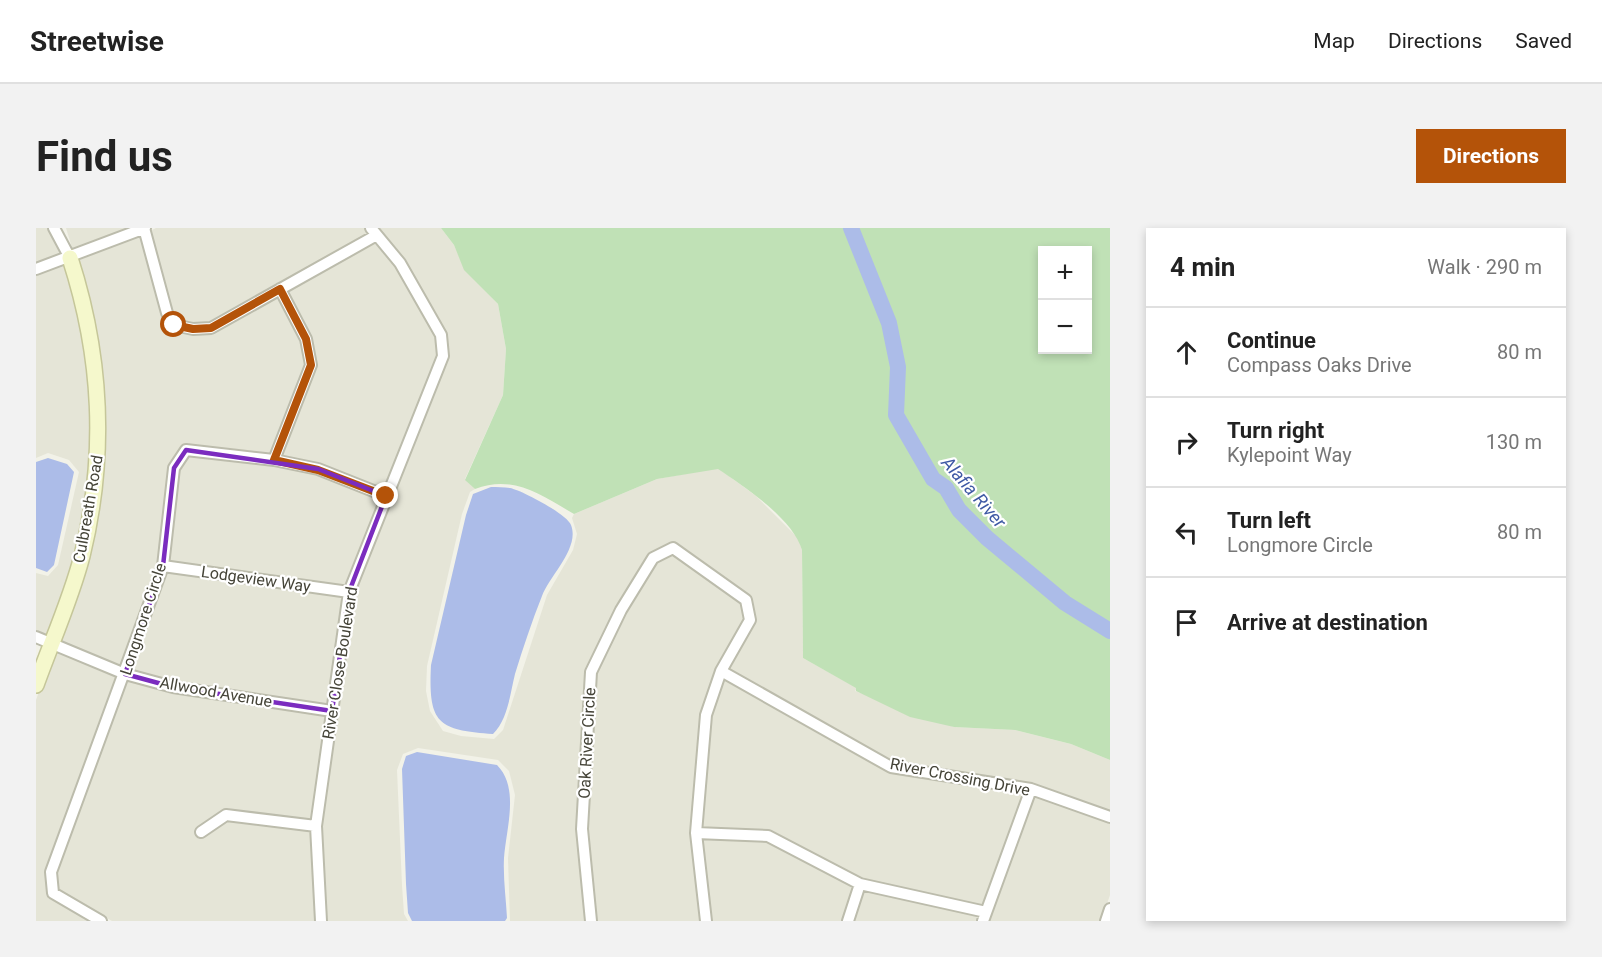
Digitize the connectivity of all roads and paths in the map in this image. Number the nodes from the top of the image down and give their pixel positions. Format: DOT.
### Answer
graph roads {
  1 [pos="54,228"];
  2 [pos="61,228"];
  3 [pos="144,228"];
  4 [pos="373,232"];
  5 [pos="70,258"];
  6 [pos="36,269"];
  7 [pos="280,289"];
  8 [pos="274,460"];
  9 [pos="386,496"];
  10 [pos="163,566"];
  11 [pos="349,592"];
  12 [pos="36,637"];
  13 [pos="51,643"];
  14 [pos="721,671"];
  15 [pos="125,674"];
  16 [pos="36,685"];
  17 [pos="332,711"];
  18 [pos="1031,789"];
  19 [pos="1110,817"];
  20 [pos="316,826"];
  21 [pos="201,832"];
  22 [pos="696,833"];
  23 [pos="860,884"];
  24 [pos="1110,909"];
  25 [pos="985,916"];
  26 [pos="101,921"];
  27 [pos="321,921"];
  28 [pos="591,921"];
  29 [pos="706,921"];
  30 [pos="848,921"];
  31 [pos="1106,921"];
  1 -- 5 [label="street, Culbreath Road"];
  2 -- 5 [label="street, Culbreath Road"];
  3 -- 5 [label="street"];
  3 -- 7 [label="street"];
  4 -- 7 [label="street"];
  4 -- 9 [label="street, River Close Boulevard"];
  5 -- 6 [label="street"];
  5 -- 13 [label="street, Culbreath Road"];
  7 -- 8 [label="street"];
  8 -- 9 [label="street, Longmore Circle"];
  8 -- 10 [label="street, Longmore Circle"];
  9 -- 11 [label="street, River Close Boulevard"];
  10 -- 11 [label="street, Lodgeview Way"];
  10 -- 15 [label="street, Longmore Circle"];
  11 -- 17 [label="street, River Close Boulevard"];
  12 -- 13 [label="street, Allwood Avenue"];
  13 -- 15 [label="street, Allwood Avenue"];
  13 -- 16 [label="street, Culbreath Road"];
  14 -- 18 [label="street, River Crossing Drive"];
  14 -- 22 [label="street, Oak River Circle"];
  14 -- 28 [label="street, Oak River Circle"];
  15 -- 17 [label="street, Allwood Avenue"];
  15 -- 26 [label="street, Longmore Circle"];
  17 -- 20 [label="street, River Close Boulevard"];
  18 -- 19 [label="street, River Crossing Drive"];
  18 -- 25 [label="street"];
  20 -- 21 [label="street"];
  20 -- 27 [label="street, River Close Boulevard"];
  22 -- 23 [label="street"];
  22 -- 29 [label="street, Oak River Circle"];
  23 -- 25 [label="street"];
  23 -- 30 [label="street"];
  24 -- 31 [label="street"];
}
